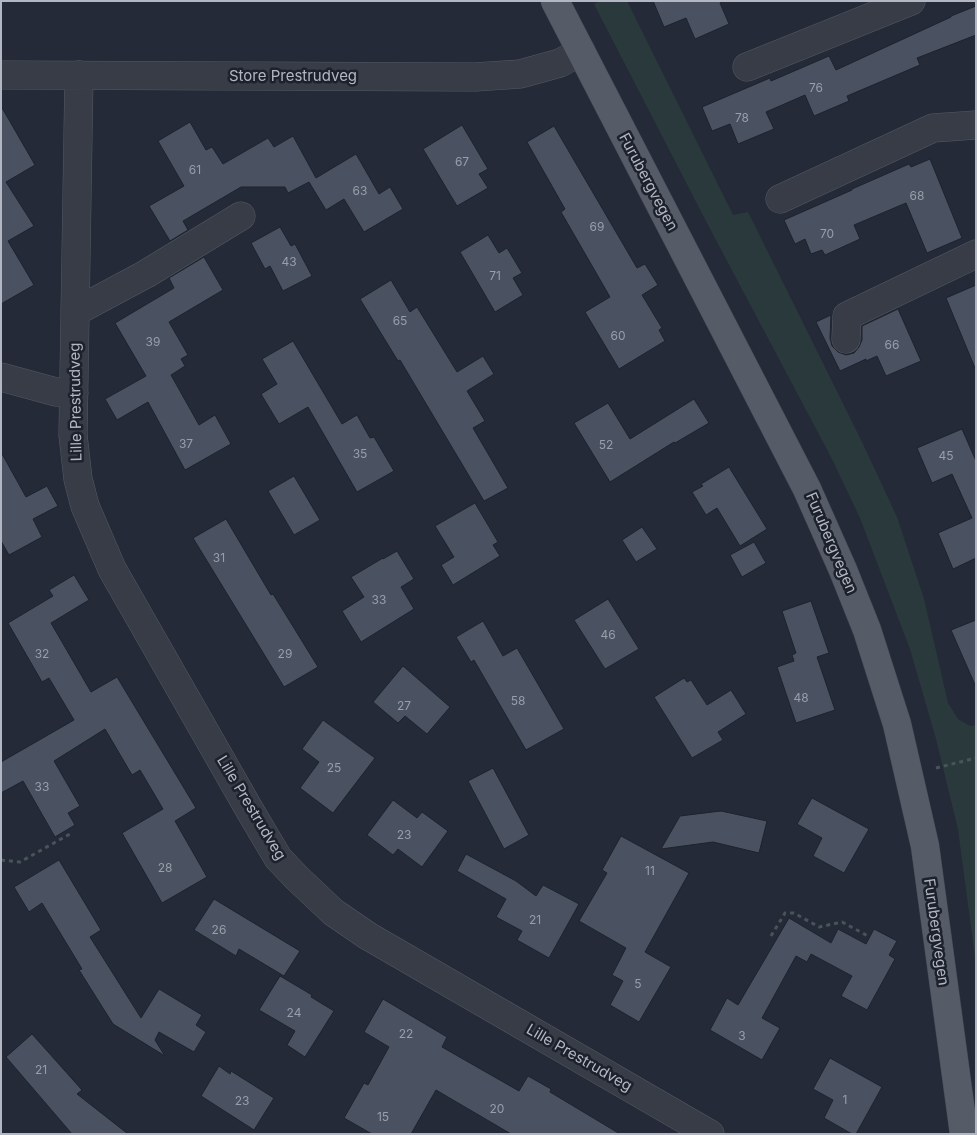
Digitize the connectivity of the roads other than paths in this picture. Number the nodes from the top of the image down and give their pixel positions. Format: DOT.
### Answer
graph roads {
  1 [pos="555,1"];
  2 [pos="911,1"];
  3 [pos="580,51"];
  4 [pos="747,67"];
  5 [pos="1,75"];
  6 [pos="78,75"];
  7 [pos="976,125"];
  8 [pos="780,198"];
  9 [pos="242,216"];
  10 [pos="976,254"];
  11 [pos="75,312"];
  12 [pos="846,339"];
  13 [pos="1,377"];
  14 [pos="74,393"];
  15 [pos="710,1134"];
  16 [pos="964,1134"];
  1 -- 3 [label="main road, Furubergvegen"];
  2 -- 4 [label="street"];
  3 -- 6 [label="street, Store Prestrudveg"];
  3 -- 16 [label="main road, Furubergvegen"];
  5 -- 6 [label="street, Store Prestrudveg"];
  6 -- 11 [label="street, Lille Prestrudveg"];
  7 -- 8 [label="street"];
  9 -- 11 [label="street"];
  10 -- 12 [label="street"];
  11 -- 14 [label="street, Lille Prestrudveg"];
  13 -- 14 [label="street"];
  14 -- 15 [label="street, Lille Prestrudveg"];
}
